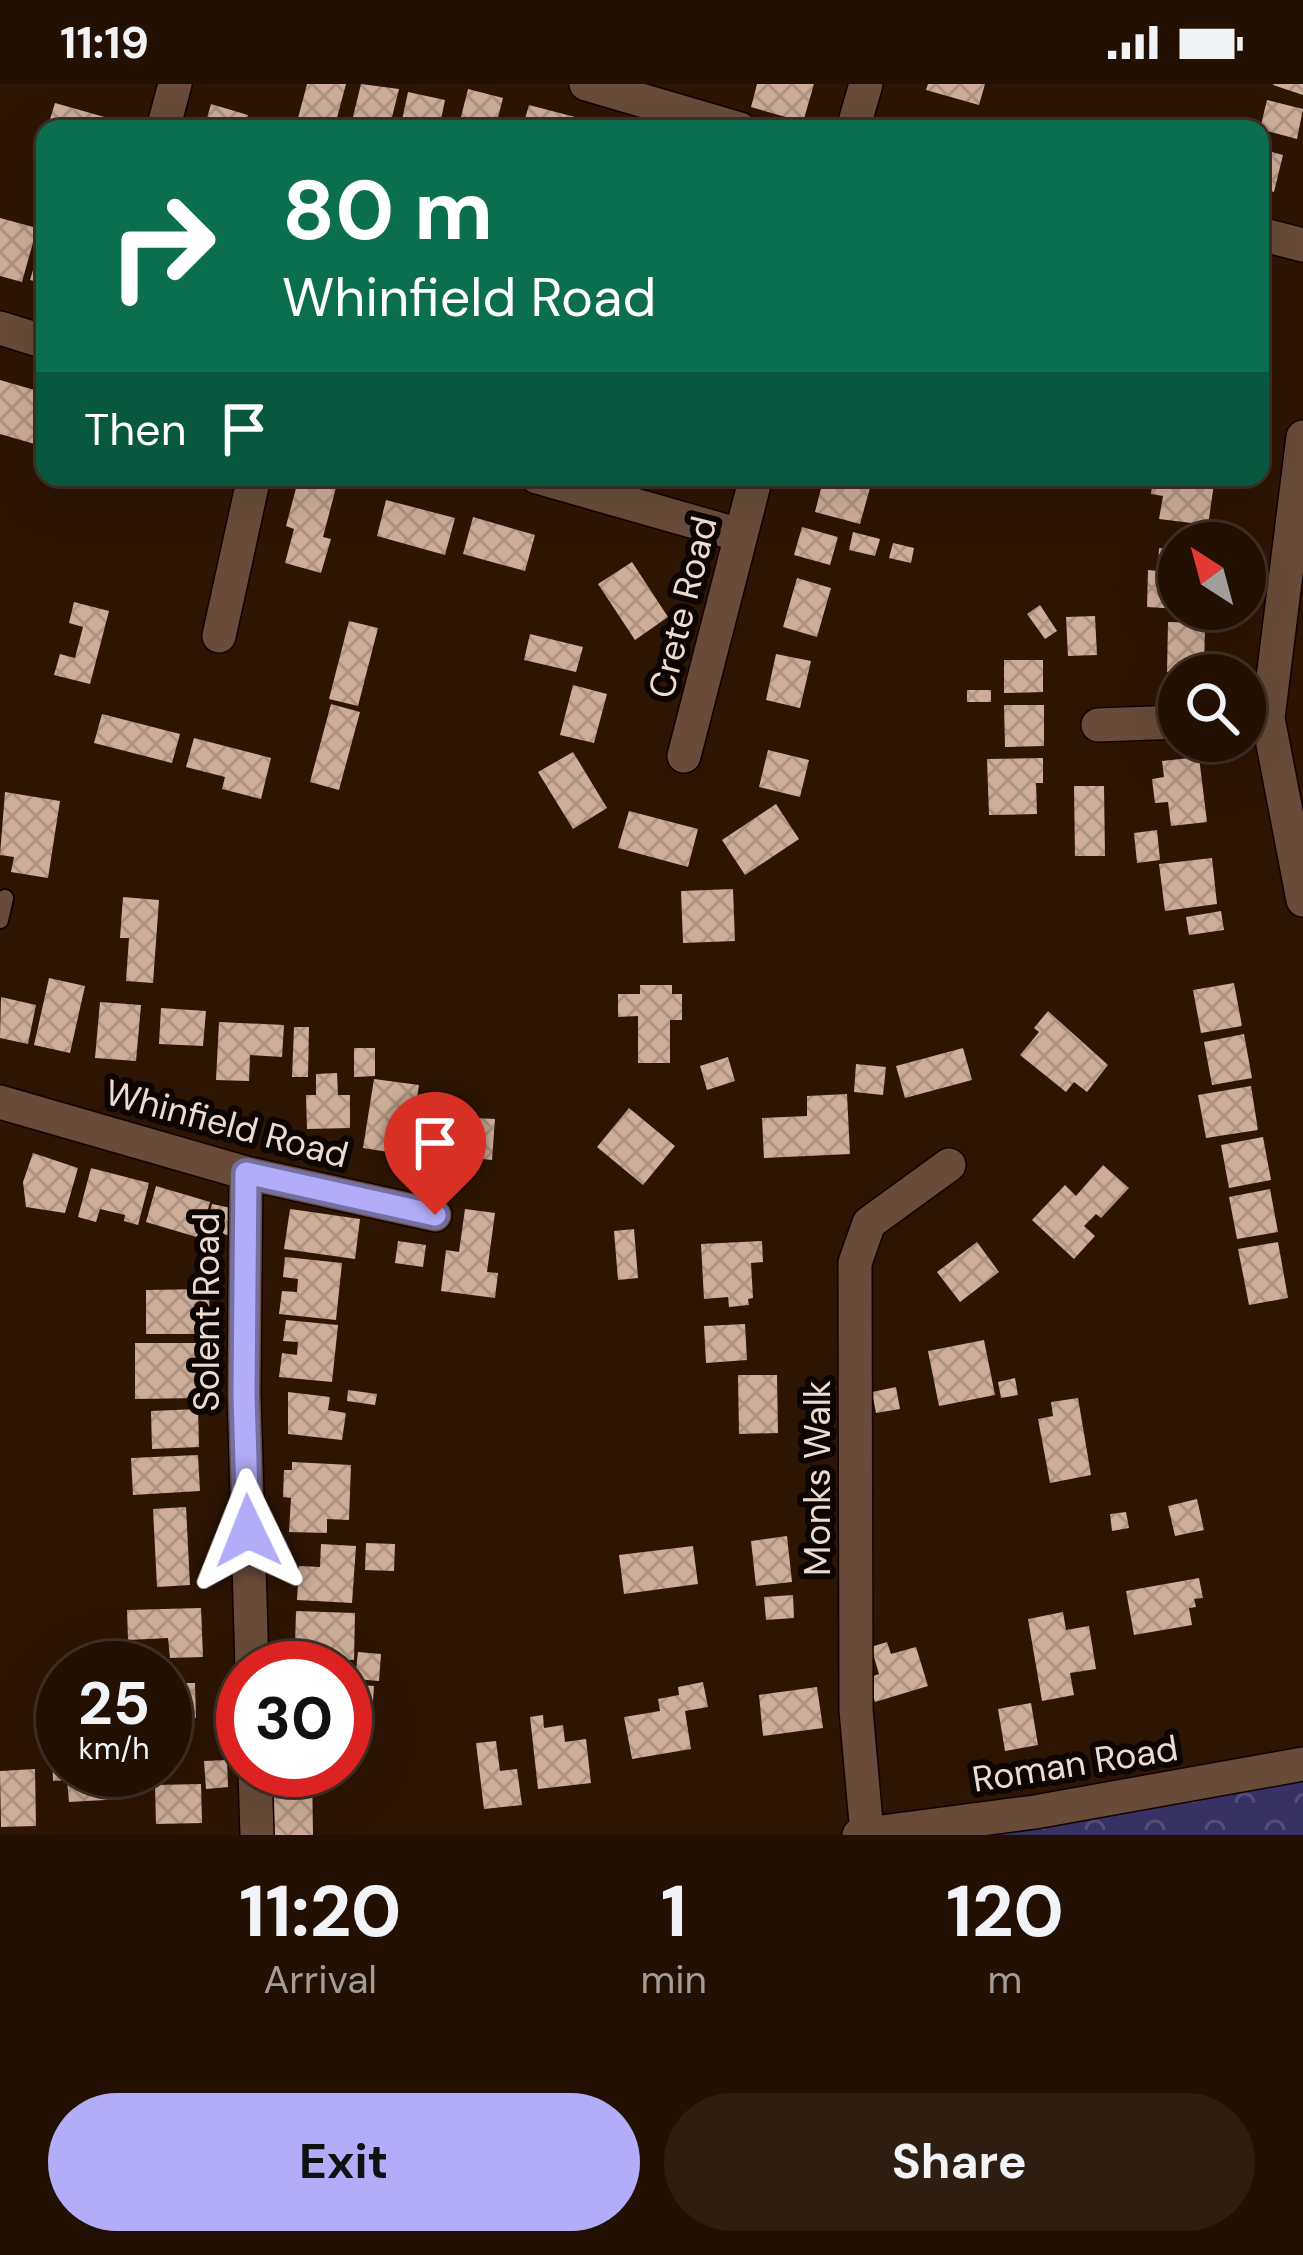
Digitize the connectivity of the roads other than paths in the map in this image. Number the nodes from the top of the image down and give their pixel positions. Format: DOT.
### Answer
graph roads {
  1 [pos="175,84"];
  2 [pos="586,84"];
  3 [pos="866,84"];
  4 [pos="165,120"];
  5 [pos="709,120"];
  6 [pos="856,120"];
  7 [pos="1269,236"];
  8 [pos="1303,245"];
  9 [pos="0,328"];
  10 [pos="36,339"];
  11 [pos="1303,437"];
  12 [pos="252,486"];
  13 [pos="568,486"];
  14 [pos="754,486"];
  15 [pos="740,535"];
  16 [pos="219,636"];
  17 [pos="1266,663"];
  18 [pos="1158,723"];
  19 [pos="1098,725"];
  20 [pos="1266,753"];
  21 [pos="684,756"];
  22 [pos="5,898"];
  23 [pos="1303,899"];
  24 [pos="0,920"];
  25 [pos="0,1102"];
  26 [pos="950,1165"];
  27 [pos="246,1173"];
  28 [pos="435,1215"];
  29 [pos="251,1641"];
  30 [pos="1303,1764"];
  31 [pos="256,1797"];
  32 [pos="863,1834"];
  33 [pos="257,1835"];
  1 -- 4 [label="street"];
  2 -- 5 [label="street"];
  3 -- 6 [label="street"];
  7 -- 8 [label="street"];
  9 -- 10 [label="street"];
  11 -- 17 [label="street"];
  12 -- 16 [label="street"];
  13 -- 15 [label="street"];
  14 -- 15 [label="street, Crete Road"];
  15 -- 21 [label="street, Crete Road"];
  18 -- 19 [label="street"];
  20 -- 23 [label="street"];
  22 -- 24 [label="lane"];
  25 -- 27 [label="street, Whinfield Road"];
  26 -- 32 [label="street, Monks Walk"];
  27 -- 28 [label="street, Whinfield Road"];
  27 -- 29 [label="street, Solent Road"];
  30 -- 32 [label="street, Roman Road"];
  31 -- 33 [label="street"];
}
